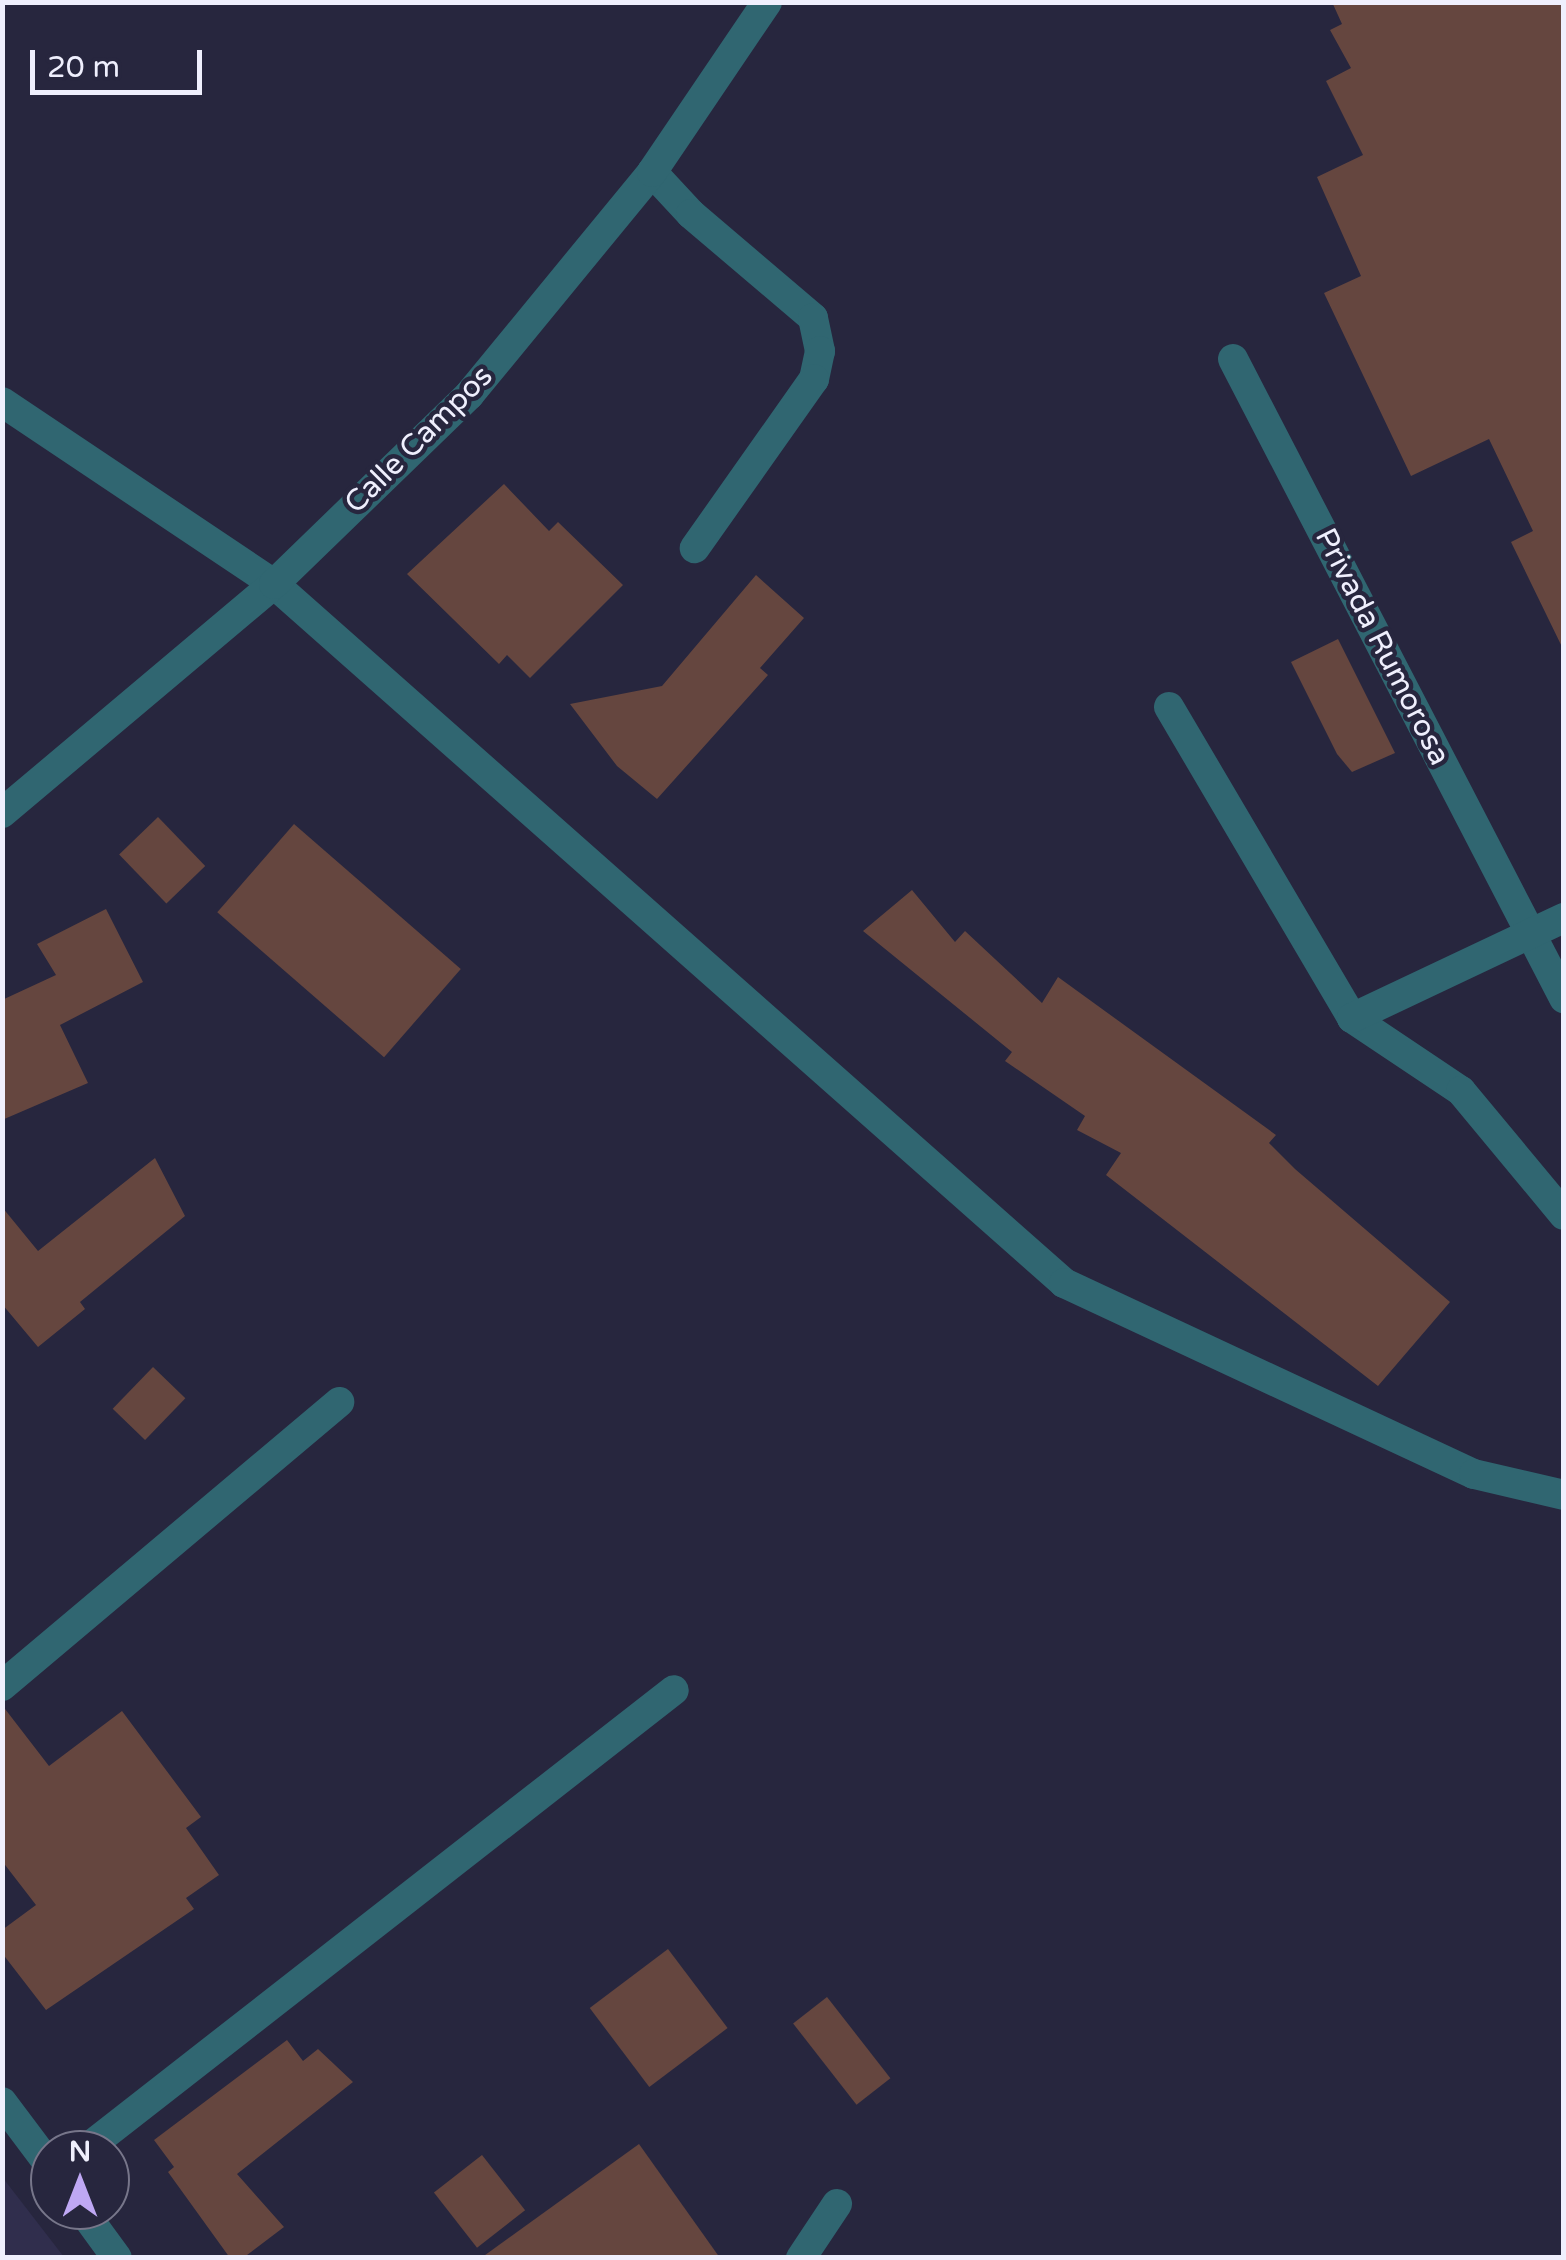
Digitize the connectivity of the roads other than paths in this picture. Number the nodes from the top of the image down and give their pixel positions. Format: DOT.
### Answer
graph roads {
  1 [pos="767,2"];
  2 [pos="652,172"];
  3 [pos="1233,359"];
  4 [pos="2,402"];
  5 [pos="696,548"];
  6 [pos="274,584"];
  7 [pos="1170,707"];
  8 [pos="2,814"];
  9 [pos="1564,918"];
  10 [pos="1532,934"];
  11 [pos="1564,998"];
  12 [pos="1352,1018"];
  13 [pos="1564,1215"];
  14 [pos="339,1402"];
  15 [pos="1564,1494"];
  16 [pos="2,1686"];
  17 [pos="674,1690"];
  18 [pos="2,2102"];
  19 [pos="110,2130"];
  20 [pos="30,2139"];
  21 [pos="838,2204"];
  22 [pos="97,2230"];
  23 [pos="117,2258"];
  24 [pos="801,2258"];
  1 -- 2 [label="street, Calle Campos"];
  2 -- 5 [label="street"];
  2 -- 6 [label="street, Calle Campos"];
  3 -- 10 [label="street, Privada Rumorosa"];
  4 -- 6 [label="street"];
  6 -- 8 [label="street, Calle Campos"];
  6 -- 15 [label="street"];
  7 -- 12 [label="street"];
  9 -- 10 [label="street"];
  10 -- 11 [label="street, Privada Rumorosa"];
  10 -- 12 [label="street"];
  12 -- 13 [label="street"];
  14 -- 16 [label="street"];
  17 -- 19 [label="street"];
  18 -- 20 [label="street"];
  21 -- 24 [label="street"];
  22 -- 23 [label="street"];
}
